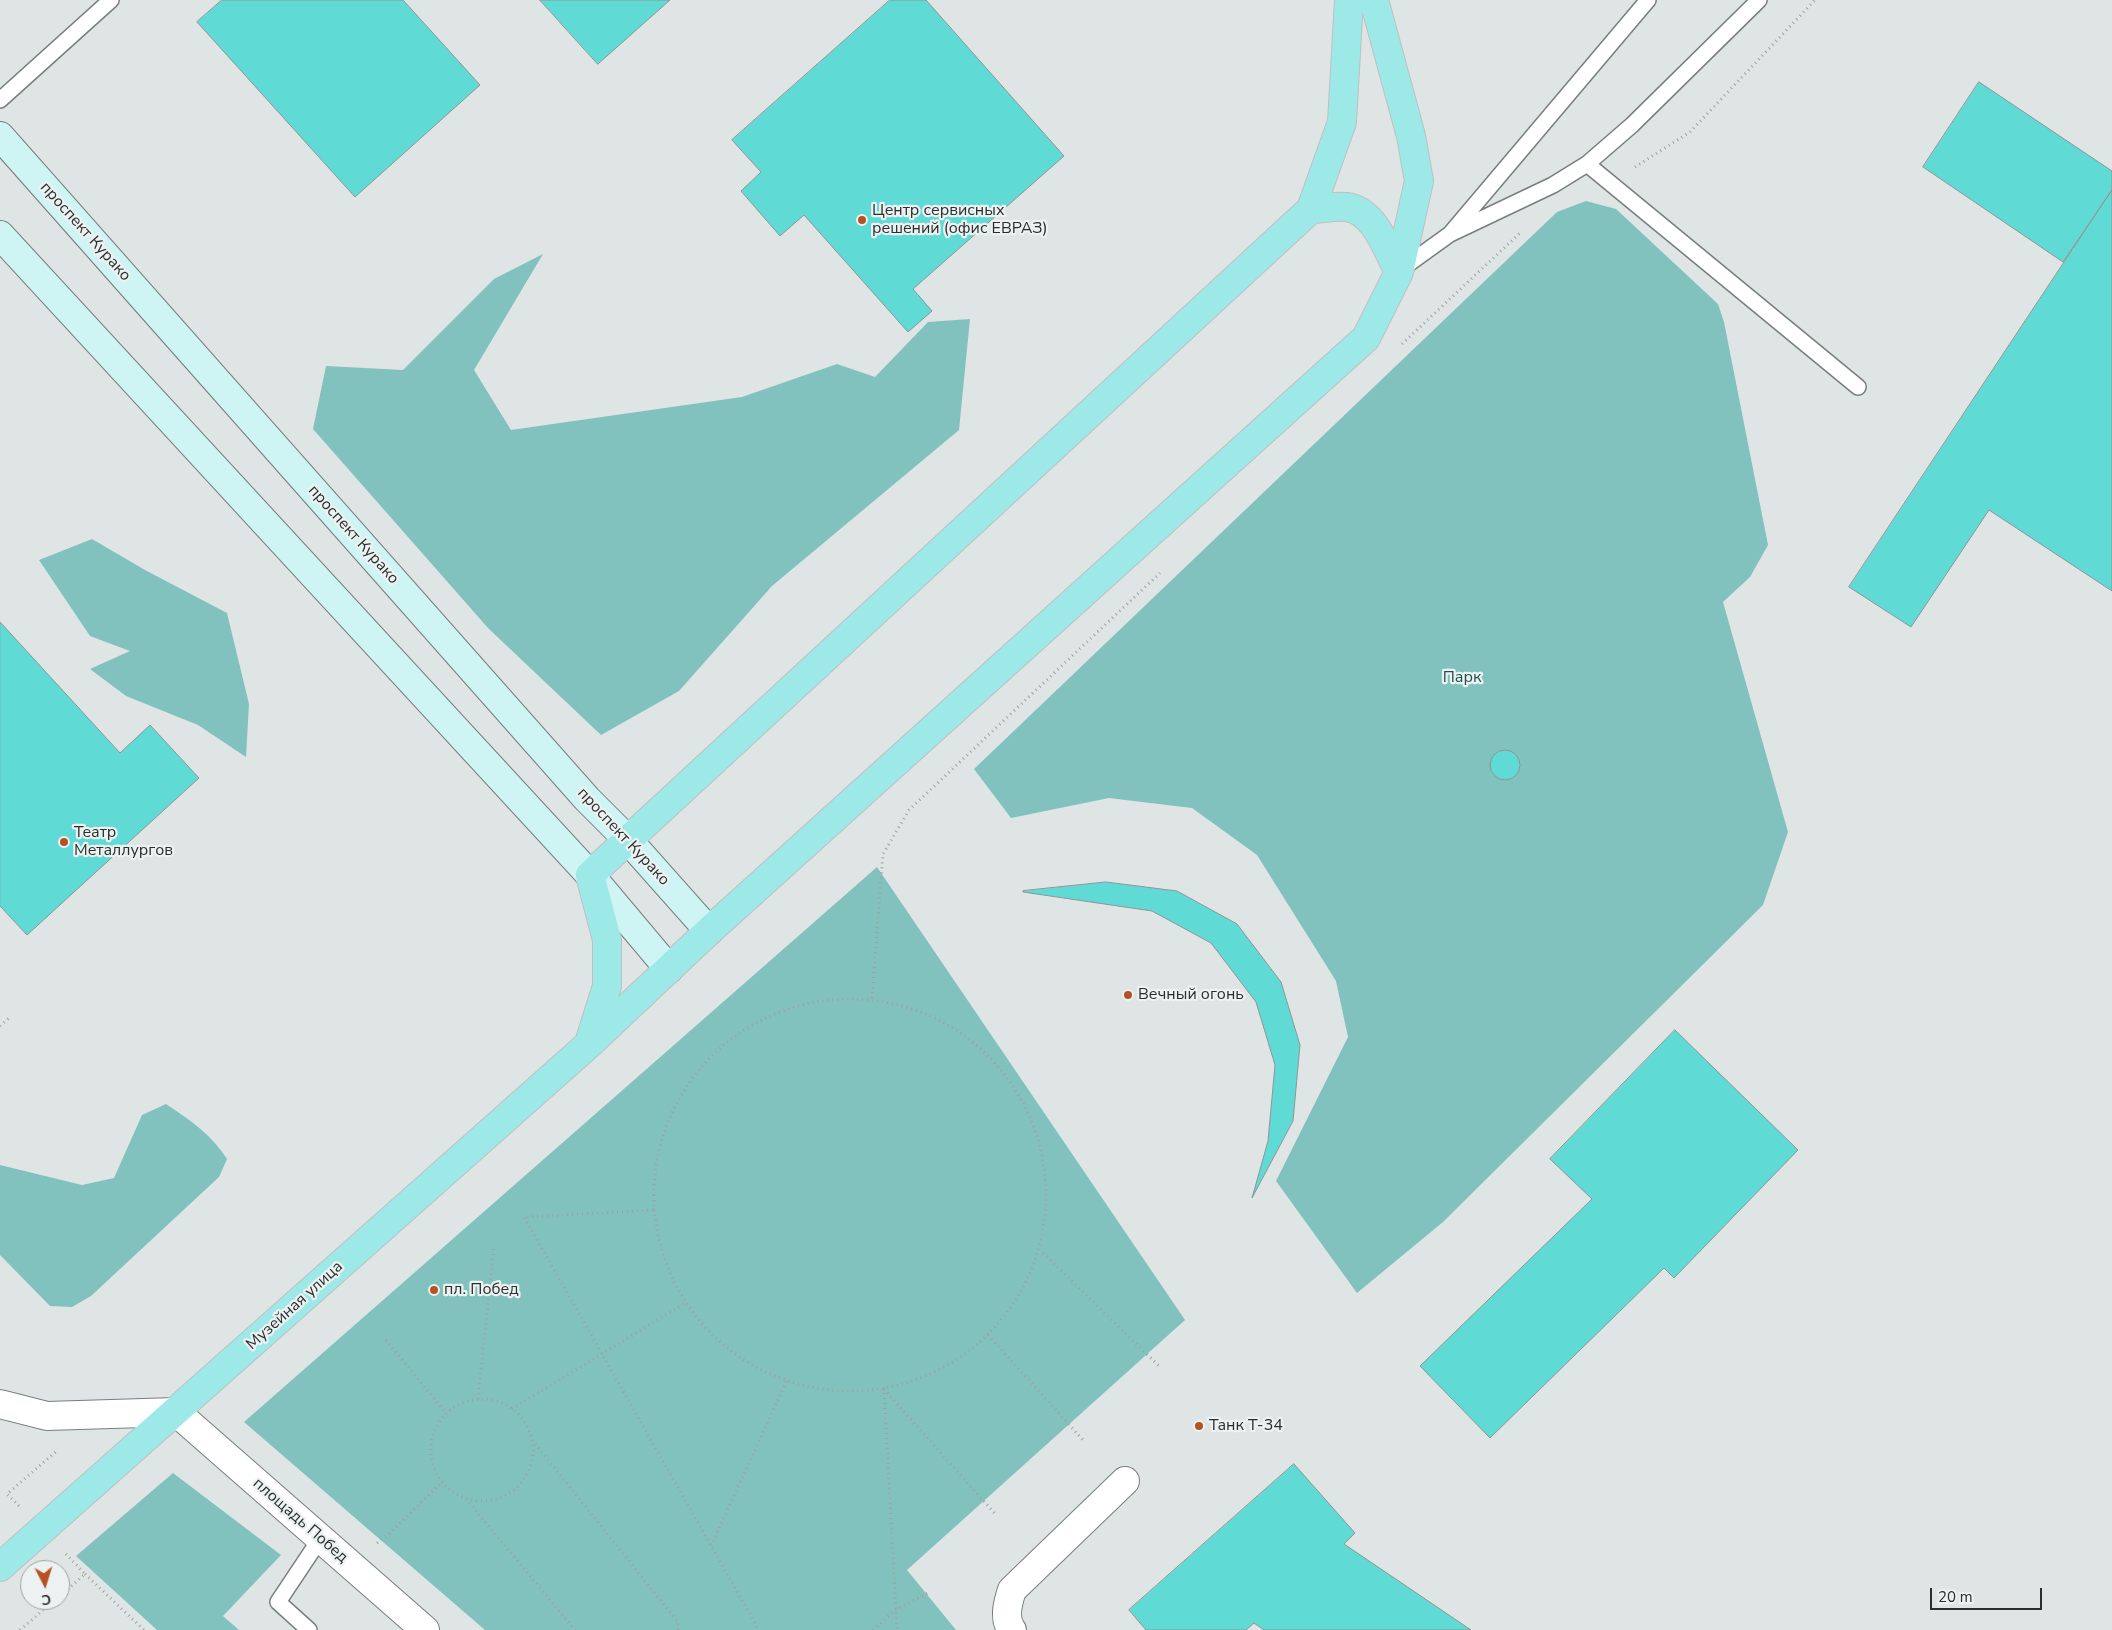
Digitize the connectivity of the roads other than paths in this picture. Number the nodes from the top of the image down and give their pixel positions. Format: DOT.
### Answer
graph roads {
  1 [pos="111,0"];
  2 [pos="1349,0"];
  3 [pos="1374,0"];
  4 [pos="1648,0"];
  5 [pos="1759,0"];
  6 [pos="0,100"];
  7 [pos="0,136"];
  8 [pos="1587,164"];
  9 [pos="1310,210"];
  10 [pos="1450,234"];
  11 [pos="0,235"];
  12 [pos="1398,272"];
  13 [pos="1858,387"];
  14 [pos="629,841"];
  15 [pos="590,875"];
  16 [pos="709,931"];
  17 [pos="669,969"];
  18 [pos="588,1045"];
  19 [pos="0,1404"];
  20 [pos="176,1412"];
  21 [pos="1125,1481"];
  22 [pos="320,1538"];
  23 [pos="0,1567"];
  24 [pos="309,1630"];
  25 [pos="425,1630"];
  26 [pos="1012,1630"];
  1 -- 6 [label="lane"];
  2 -- 9 [label="main road"];
  3 -- 12 [label="main road, Музейная улица"];
  4 -- 10 [label="lane"];
  5 -- 8 [label="lane"];
  7 -- 14 [label="main road, проспект Курако"];
  8 -- 10 [label="lane"];
  8 -- 13 [label="lane"];
  9 -- 12 [label="main road"];
  9 -- 14 [label="main road"];
  10 -- 12 [label="lane"];
  11 -- 15 [label="main road"];
  12 -- 16 [label="main road, Музейная улица"];
  14 -- 15 [label="main road"];
  14 -- 16 [label="main road, проспект Курако"];
  15 -- 17 [label="main road"];
  15 -- 18 [label="main road"];
  16 -- 17 [label="main road, Музейная улица"];
  17 -- 18 [label="main road, Музейная улица"];
  18 -- 20 [label="main road, Музейная улица"];
  19 -- 20 [label="street"];
  20 -- 22 [label="street, площадь Побед"];
  20 -- 23 [label="main road, Музейная улица"];
  21 -- 26 [label="street"];
  22 -- 24 [label="lane"];
  22 -- 25 [label="street, площадь Побед"];
}
